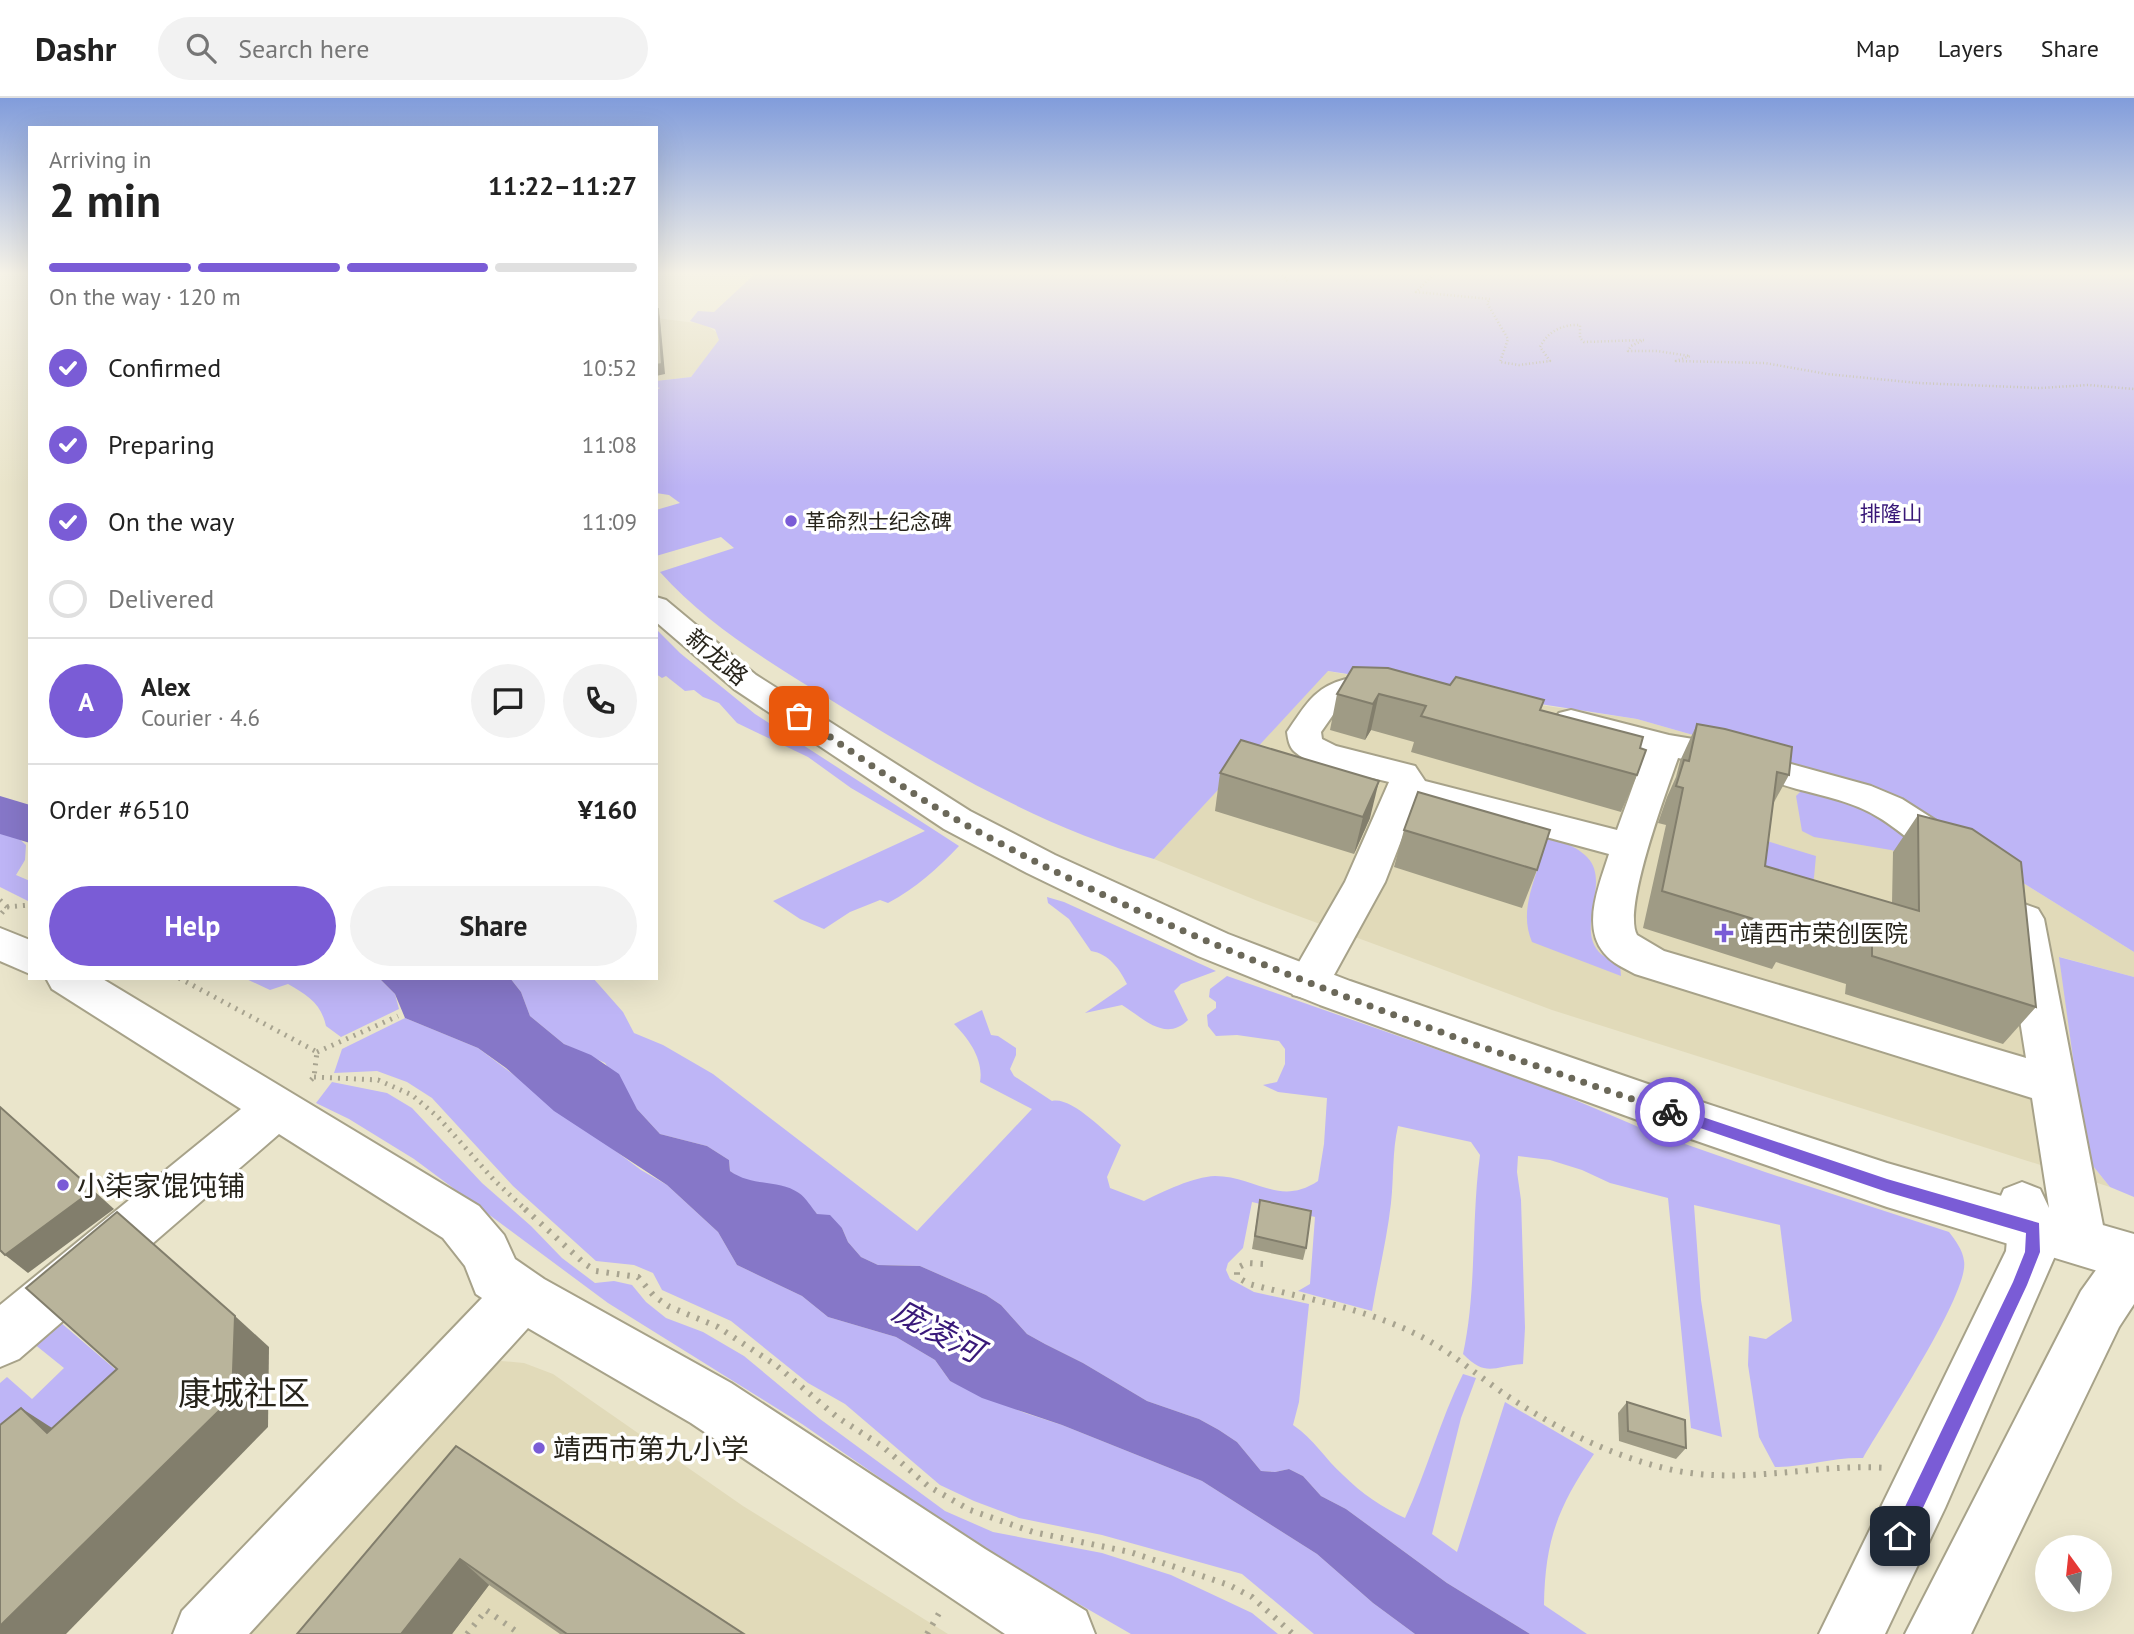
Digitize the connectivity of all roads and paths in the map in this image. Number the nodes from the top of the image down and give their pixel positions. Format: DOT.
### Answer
graph roads {
  1 [pos="1506,344"];
  2 [pos="1541,344"];
  3 [pos="1636,344"];
  4 [pos="2134,390"];
  5 [pos="658,600"];
  6 [pos="1420,696"];
  7 [pos="1536,713"];
  8 [pos="1665,745"];
  9 [pos="1406,788"];
  10 [pos="1629,846"];
  11 [pos="0,900"];
  12 [pos="28,907"];
  13 [pos="0,915"];
  14 [pos="4,925"];
  15 [pos="28,955"];
  16 [pos="1311,977"];
  17 [pos="71,980"];
  18 [pos="183,980"];
  19 [pos="398,1016"];
  20 [pos="317,1052"];
  21 [pos="2052,1085"];
  22 [pos="295,1092"];
  23 [pos="2053,1224"];
  24 [pos="2134,1238"];
  25 [pos="2134,1259"];
  26 [pos="1263,1264"];
  27 [pos="524,1297"];
  28 [pos="0,1340"];
  29 [pos="1924,1487"];
  30 [pos="205,1634"];
  31 [pos="467,1634"];
  32 [pos="520,1634"];
  33 [pos="1063,1634"];
  34 [pos="1293,1634"];
  35 [pos="1851,1634"];
  36 [pos="1937,1634"];
  1 -- 2 [label="path"];
  3 -- 4 [label="path"];
  5 -- 16 [label="street, 新龙路"];
  6 -- 9 [label="street"];
  7 -- 8 [label="street"];
  8 -- 10 [label="street"];
  8 -- 21 [label="street"];
  9 -- 10 [label="street"];
  9 -- 16 [label="street"];
  10 -- 21 [label="street"];
  11 -- 14 [label="path"];
  12 -- 14 [label="path"];
  13 -- 14 [label="path"];
  14 -- 15 [label="street"];
  16 -- 23 [label="street, 新龙路"];
  17 -- 22 [label="street"];
  18 -- 20 [label="path"];
  19 -- 20 [label="path"];
  20 -- 22 [label="path"];
  21 -- 23 [label="street"];
  22 -- 27 [label="street"];
  22 -- 28 [label="street"];
  22 -- 34 [label="path"];
  23 -- 24 [label="street, 新龙路"];
  23 -- 25 [label="street, 新龙路"];
  23 -- 29 [label="street"];
  25 -- 36 [label="street"];
  26 -- 29 [label="path"];
  27 -- 30 [label="street"];
  27 -- 33 [label="street"];
  29 -- 35 [label="street"];
  31 -- 32 [label="path"];
}
